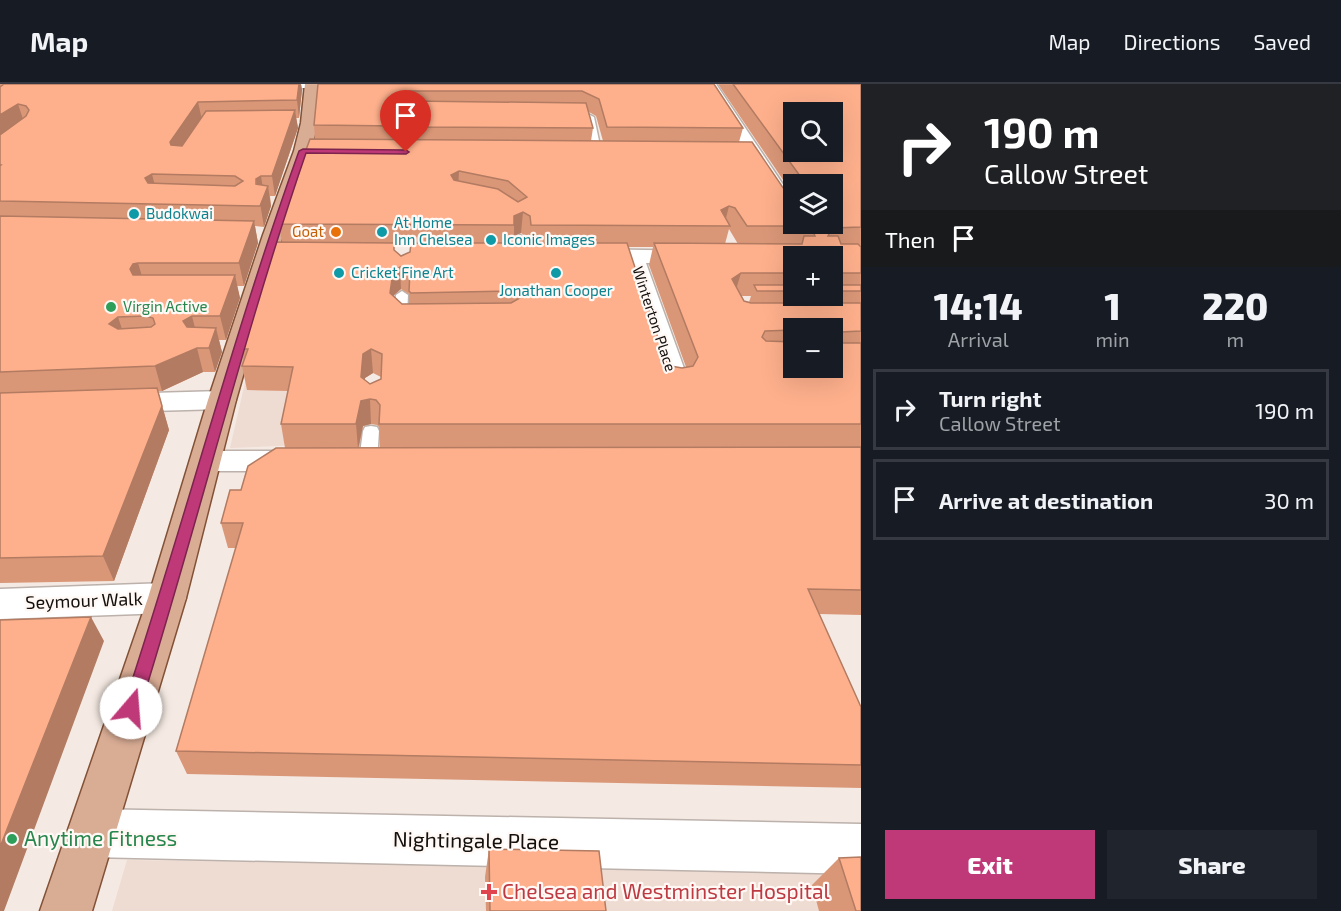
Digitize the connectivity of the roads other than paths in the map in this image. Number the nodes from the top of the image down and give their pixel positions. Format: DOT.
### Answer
graph roads {
  1 [pos="223,84"];
  2 [pos="312,84"];
  3 [pos="318,84"];
  4 [pos="709,84"];
  5 [pos="443,113"];
  6 [pos="559,113"];
  7 [pos="303,151"];
  8 [pos="326,151"];
  9 [pos="400,152"];
  10 [pos="428,152"];
  11 [pos="576,153"];
  12 [pos="605,153"];
  13 [pos="729,154"];
  14 [pos="753,154"];
  15 [pos="783,201"];
  16 [pos="499,256"];
  17 [pos="545,256"];
  18 [pos="567,256"];
  19 [pos="633,256"];
  20 [pos="721,256"];
  21 [pos="402,295"];
  22 [pos="419,321"];
  23 [pos="675,382"];
  24 [pos="222,400"];
  25 [pos="94,404"];
  26 [pos="206,461"];
  27 [pos="401,461"];
  28 [pos="167,598"];
  29 [pos="0,604"];
  30 [pos="91,833"];
  31 [pos="861,849"];
  32 [pos="66,911"];
  1 -- 2 [label="street"];
  2 -- 3 [label="street"];
  2 -- 7 [label="main road"];
  4 -- 14 [label="street"];
  5 -- 9 [label="lane"];
  6 -- 12 [label="lane"];
  7 -- 8 [label="street"];
  7 -- 24 [label="main road"];
  9 -- 10 [label="street"];
  11 -- 12 [label="street"];
  13 -- 14 [label="street"];
  14 -- 15 [label="street"];
  16 -- 17 [label="street"];
  18 -- 19 [label="street"];
  19 -- 20 [label="street"];
  19 -- 23 [label="street, Winterton Place"];
  21 -- 22 [label="lane"];
  24 -- 25 [label="street"];
  24 -- 26 [label="main road"];
  26 -- 27 [label="street"];
  26 -- 28 [label="main road"];
  28 -- 29 [label="street, Seymour Walk"];
  28 -- 30 [label="main road"];
  30 -- 31 [label="street, Nightingale Place"];
  30 -- 32 [label="main road"];
}
